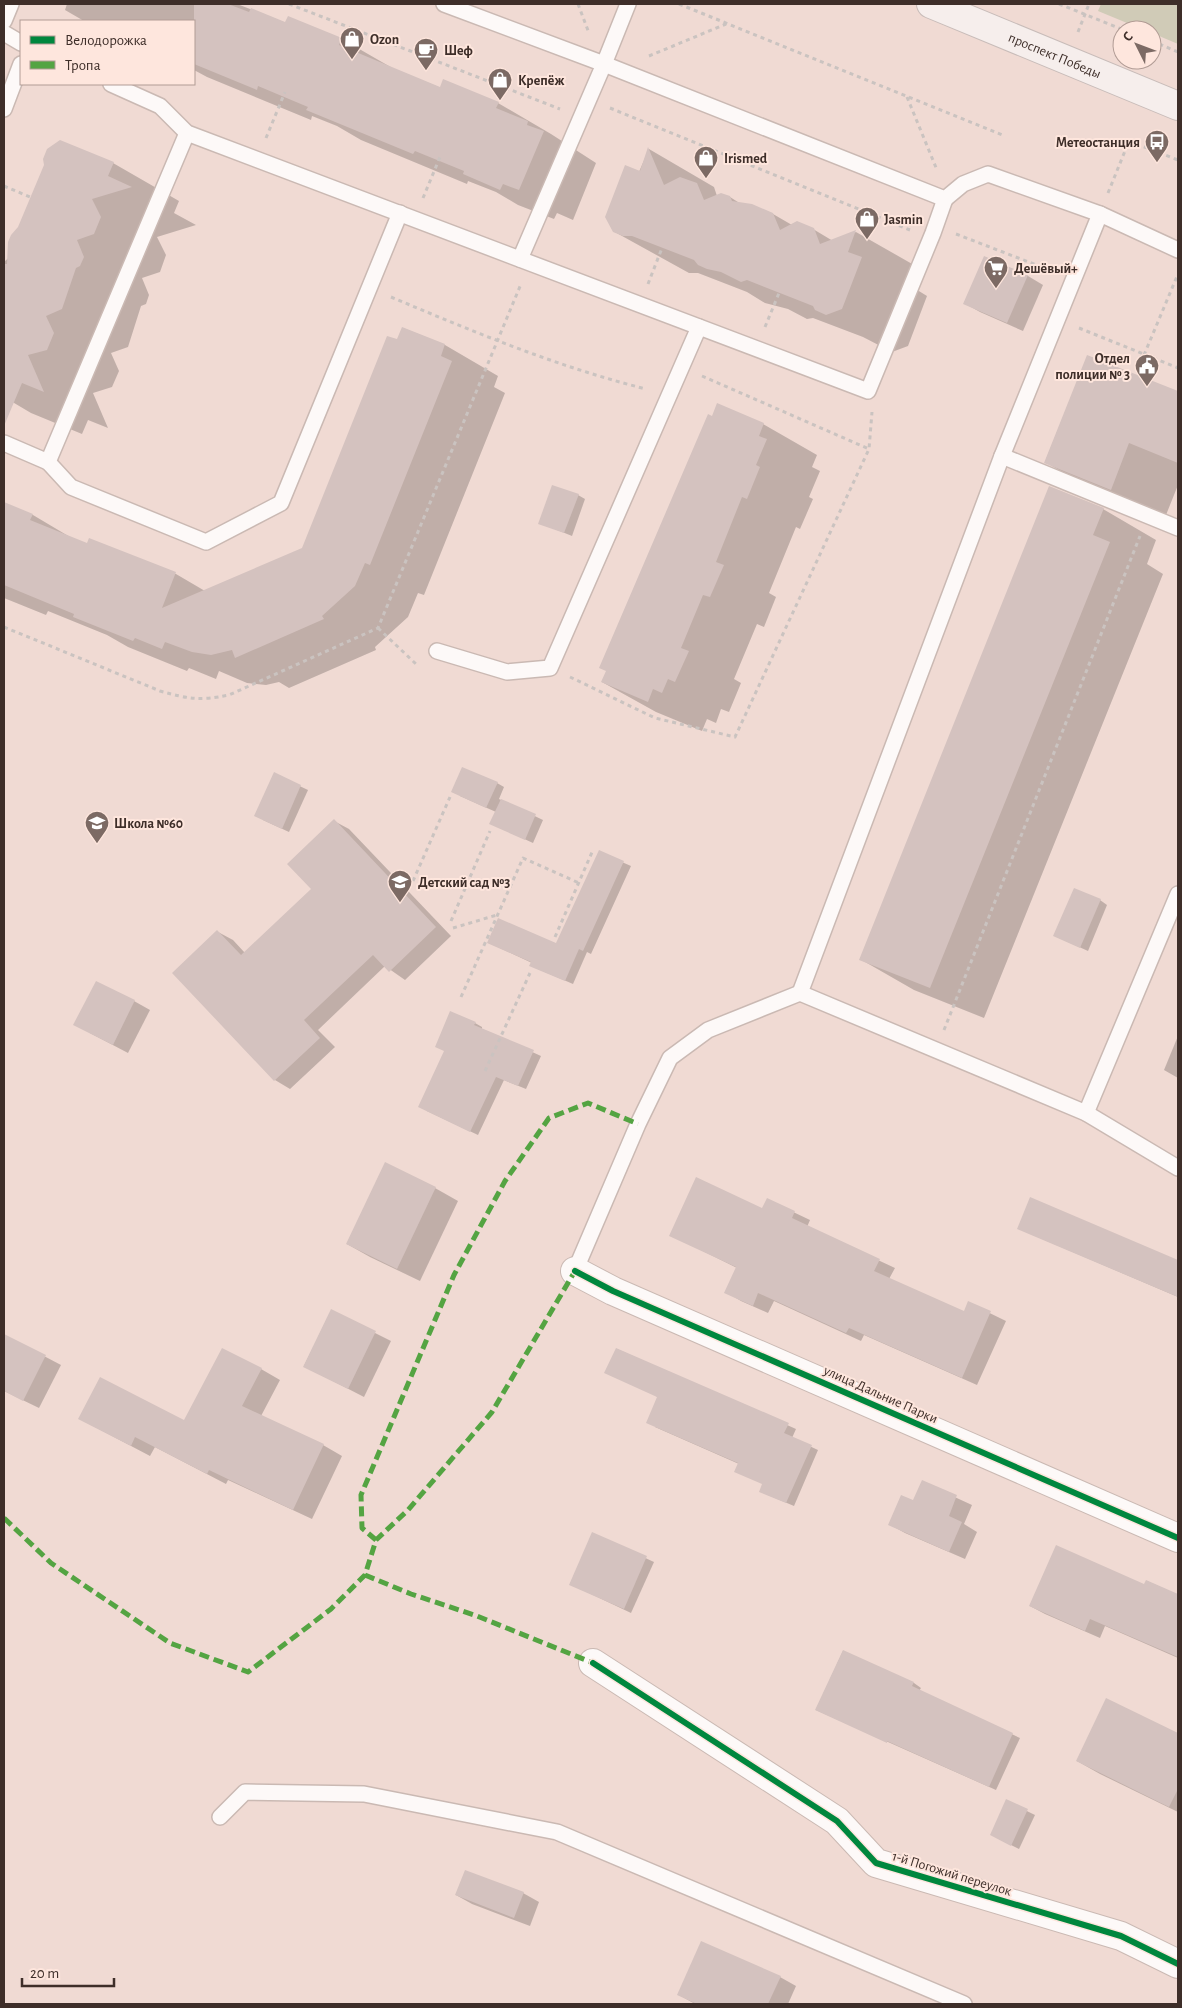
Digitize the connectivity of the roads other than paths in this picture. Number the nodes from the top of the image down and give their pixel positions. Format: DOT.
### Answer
graph roads {
  1 [pos="11,4"];
  2 [pos="444,4"];
  3 [pos="628,4"];
  4 [pos="931,4"];
  5 [pos="4,21"];
  6 [pos="4,33"];
  7 [pos="20,42"];
  8 [pos="604,64"];
  9 [pos="20,67"];
  10 [pos="113,85"];
  11 [pos="1178,106"];
  12 [pos="4,109"];
  13 [pos="187,133"];
  14 [pos="945,199"];
  15 [pos="400,213"];
  16 [pos="1100,214"];
  17 [pos="1178,250"];
  18 [pos="525,261"];
  19 [pos="699,328"];
  20 [pos="4,443"];
  21 [pos="1002,456"];
  22 [pos="48,462"];
  23 [pos="1178,528"];
  24 [pos="437,651"];
  25 [pos="1178,894"];
  26 [pos="800,993"];
  27 [pos="1086,1113"];
  28 [pos="1178,1168"];
  29 [pos="575,1271"];
  30 [pos="1178,1538"];
  31 [pos="593,1663"];
  32 [pos="220,1817"];
  33 [pos="1178,1964"];
  34 [pos="964,2004"];
  1 -- 5 [label="lane"];
  2 -- 8 [label="lane"];
  3 -- 8 [label="lane"];
  4 -- 11 [label="main road, проспект Победы"];
  6 -- 7 [label="lane"];
  8 -- 14 [label="lane"];
  8 -- 18 [label="lane"];
  9 -- 12 [label="lane"];
  10 -- 13 [label="lane"];
  13 -- 15 [label="lane"];
  13 -- 22 [label="lane"];
  14 -- 16 [label="lane"];
  14 -- 19 [label="lane"];
  15 -- 18 [label="lane"];
  15 -- 22 [label="lane"];
  16 -- 17 [label="lane"];
  16 -- 21 [label="lane"];
  18 -- 19 [label="lane"];
  19 -- 24 [label="lane"];
  20 -- 22 [label="lane"];
  21 -- 23 [label="lane"];
  21 -- 26 [label="lane"];
  25 -- 27 [label="lane"];
  26 -- 27 [label="lane"];
  26 -- 29 [label="lane"];
  27 -- 28 [label="lane"];
  29 -- 30 [label="street, улица Дальние Парки"];
  31 -- 33 [label="street, 1-й Погожий переулок"];
  32 -- 34 [label="lane"];
}
